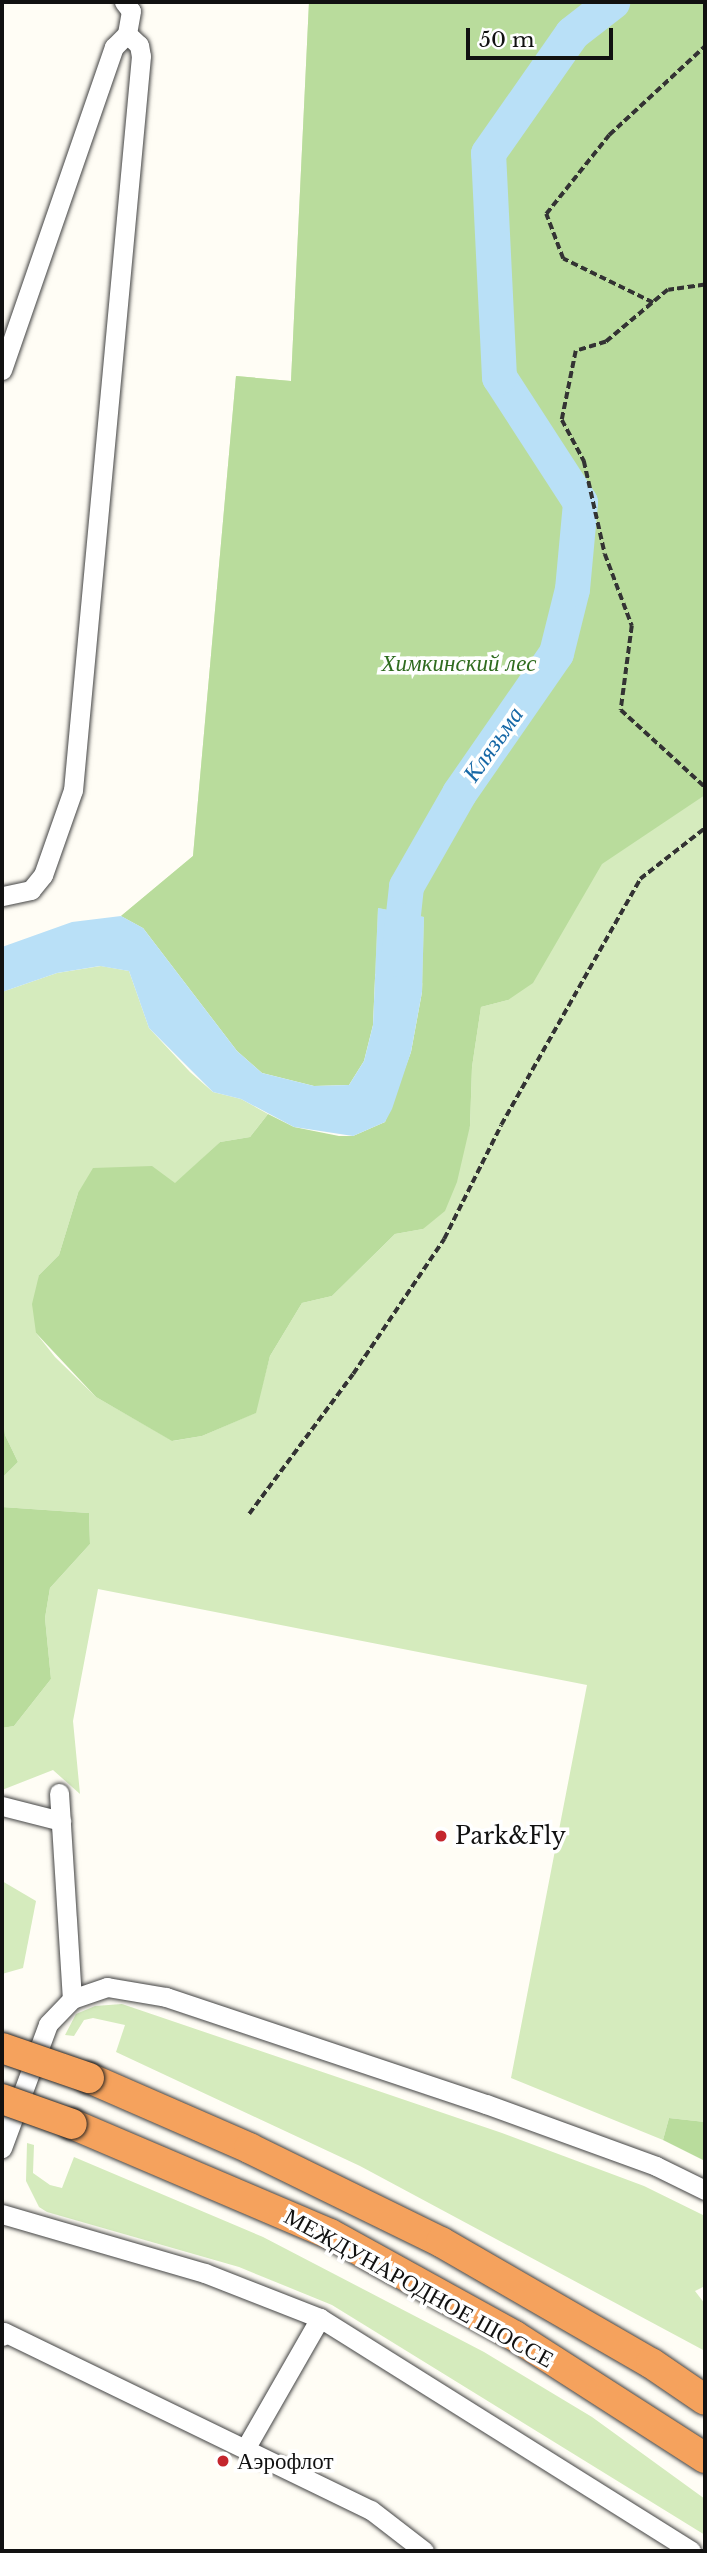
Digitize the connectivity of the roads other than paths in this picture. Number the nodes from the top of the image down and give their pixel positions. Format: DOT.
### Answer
graph roads {
  1 [pos="124,2"];
  2 [pos="127,34"];
  3 [pos="2,370"];
  4 [pos="2,896"];
  5 [pos="60,1793"];
  6 [pos="2,1806"];
  7 [pos="61,1821"];
  8 [pos="72,1999"];
  9 [pos="2,2048"];
  10 [pos="2,2099"];
  11 [pos="2,2148"];
  12 [pos="705,2190"];
  13 [pos="2,2214"];
  14 [pos="320,2318"];
  15 [pos="2,2336"];
  16 [pos="705,2400"];
  17 [pos="245,2449"];
  18 [pos="705,2458"];
  19 [pos="424,2551"];
  20 [pos="691,2551"];
  1 -- 2 [label="street"];
  2 -- 3 [label="street"];
  2 -- 4 [label="street"];
  5 -- 7 [label="street"];
  6 -- 7 [label="street"];
  7 -- 8 [label="street"];
  8 -- 11 [label="street"];
  8 -- 12 [label="street"];
  9 -- 16 [label="highway, МЕЖДУНАРОДНОЕ ШОССЕ, bridge"];
  10 -- 18 [label="highway, МЕЖДУНАРОДНОЕ ШОССЕ, bridge"];
  13 -- 14 [label="street"];
  14 -- 17 [label="street"];
  14 -- 20 [label="street"];
  15 -- 17 [label="street"];
  17 -- 19 [label="street"];
}
